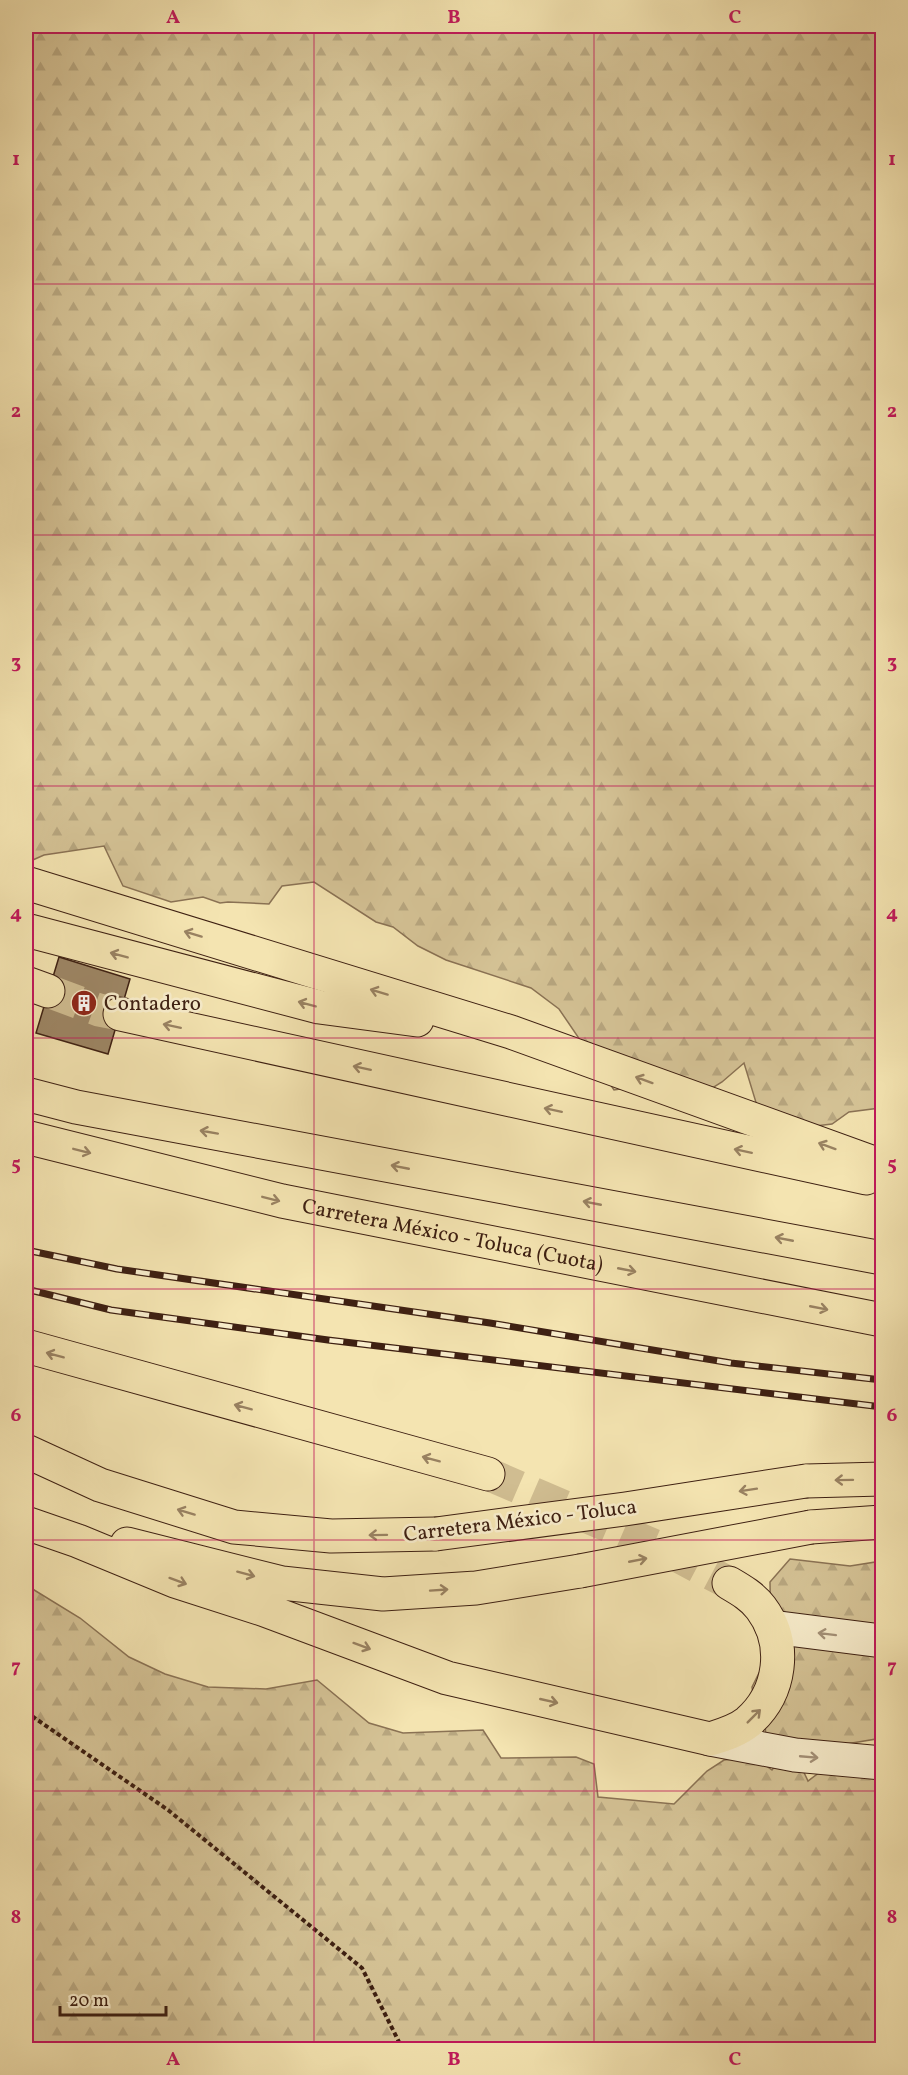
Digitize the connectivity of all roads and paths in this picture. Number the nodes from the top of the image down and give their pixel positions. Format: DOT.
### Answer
graph roads {
  1 [pos="26,883"];
  2 [pos="26,930"];
  3 [pos="120,1014"];
  4 [pos="511,1032"];
  5 [pos="26,1094"];
  6 [pos="26,1137"];
  7 [pos="882,1166"];
  8 [pos="882,1182"];
  9 [pos="882,1257"];
  10 [pos="882,1320"];
  11 [pos="26,1346"];
  12 [pos="26,1451"];
  13 [pos="488,1474"];
  14 [pos="882,1479"];
  15 [pos="882,1522"];
  16 [pos="26,1523"];
  17 [pos="729,1583"];
  18 [pos="772,1627"];
  19 [pos="882,1641"];
  20 [pos="26,1712"];
  21 [pos="710,1739"];
  22 [pos="882,1763"];
  23 [pos="403,2049"];
  4 -- 1 [label="main road, one-way"];
  4 -- 2 [label="main road, one-way"];
  8 -- 3 [label="main road, one-way"];
  7 -- 4 [label="main road, one-way"];
  9 -- 5 [label="main road, one-way"];
  6 -- 10 [label="main road, Carretera México - Toluca (Cuota), one-way"];
  13 -- 11 [label="main road, one-way"];
  14 -- 12 [label="main road, Carretera México - Toluca, one-way, bridge"];
  16 -- 15 [label="main road, one-way, bridge"];
  16 -- 21 [label="main road, one-way"];
  17 -- 18 [label="main road"];
  19 -- 18 [label="street, one-way"];
  21 -- 18 [label="main road, one-way"];
  20 -- 23 [label="path"];
  21 -- 22 [label="street, one-way"];
}
